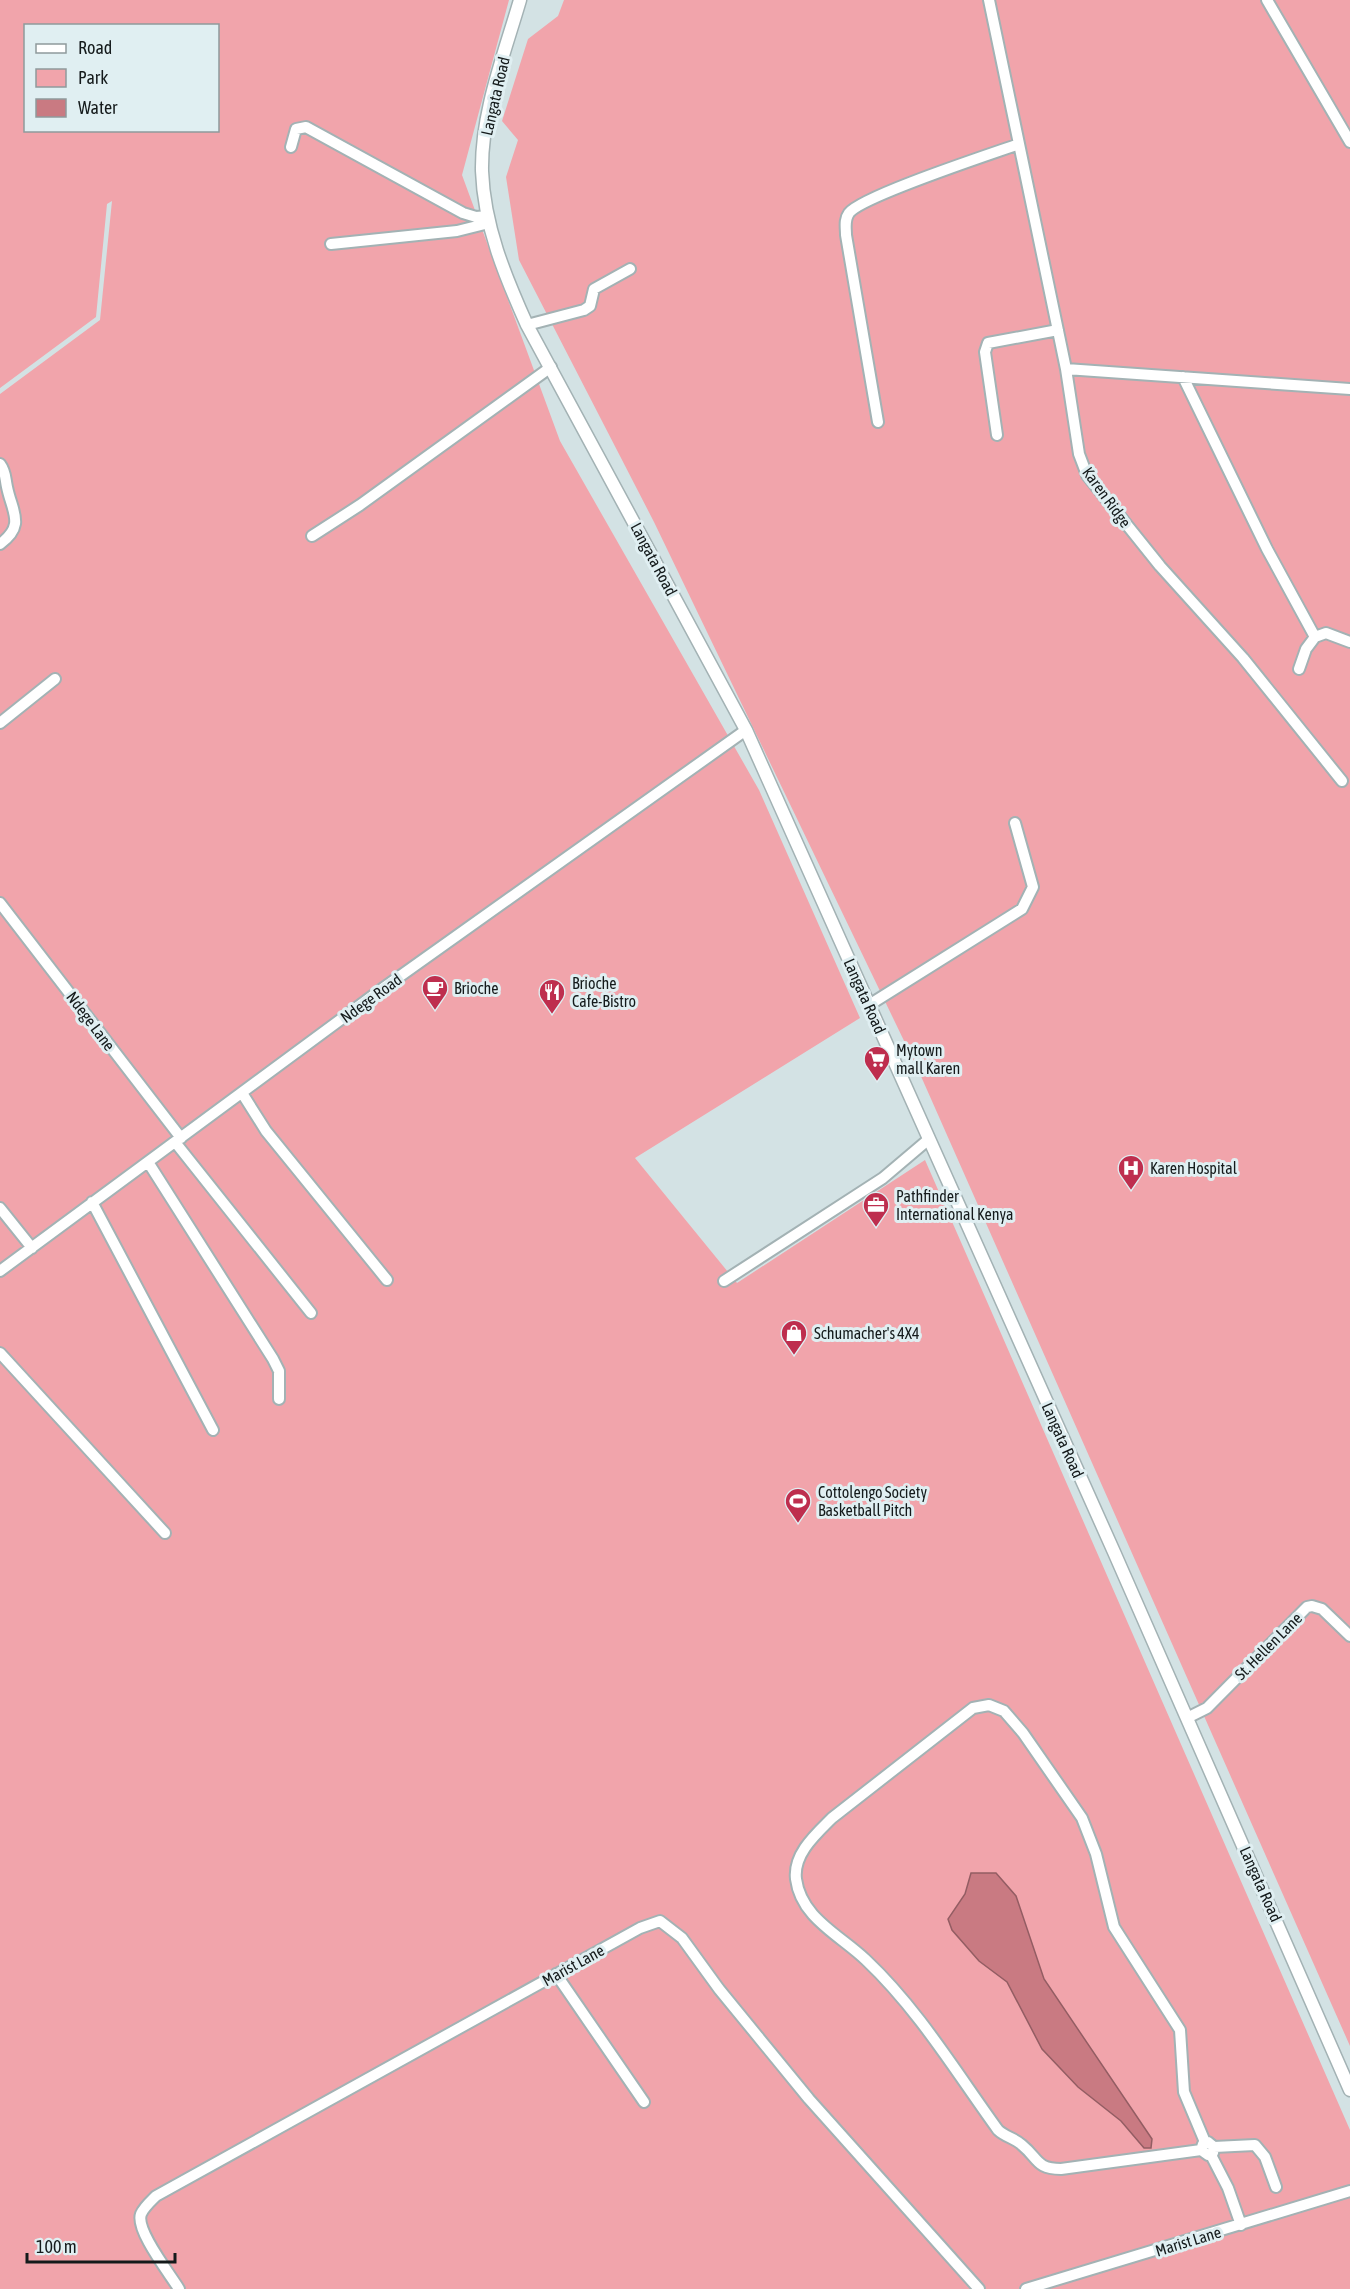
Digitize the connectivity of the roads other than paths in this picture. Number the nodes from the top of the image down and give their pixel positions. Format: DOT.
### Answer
graph roads {
  1 [pos="520,0"];
  2 [pos="989,0"];
  3 [pos="1269,1"];
  4 [pos="1350,142"];
  5 [pos="1019,144"];
  6 [pos="291,147"];
  7 [pos="488,219"];
  8 [pos="331,244"];
  9 [pos="630,268"];
  10 [pos="527,325"];
  11 [pos="1058,330"];
  12 [pos="551,367"];
  13 [pos="1066,369"];
  14 [pos="1183,377"];
  15 [pos="1350,389"];
  16 [pos="878,422"];
  17 [pos="997,435"];
  18 [pos="0,464"];
  19 [pos="312,536"];
  20 [pos="0,544"];
  21 [pos="1315,637"];
  22 [pos="1350,642"];
  23 [pos="1299,669"];
  24 [pos="55,679"];
  25 [pos="0,723"];
  26 [pos="746,730"];
  27 [pos="1342,781"];
  28 [pos="1015,823"];
  29 [pos="0,903"];
  30 [pos="869,1005"];
  31 [pos="242,1093"];
  32 [pos="929,1139"];
  33 [pos="178,1140"];
  34 [pos="148,1162"];
  35 [pos="92,1202"];
  36 [pos="0,1208"];
  37 [pos="32,1248"];
  38 [pos="0,1271"];
  39 [pos="387,1280"];
  40 [pos="724,1281"];
  41 [pos="311,1313"];
  42 [pos="0,1353"];
  43 [pos="279,1399"];
  44 [pos="213,1430"];
  45 [pos="165,1533"];
  46 [pos="1350,1636"];
  47 [pos="1187,1718"];
  48 [pos="556,1974"];
  49 [pos="1350,2090"];
  50 [pos="644,2102"];
  51 [pos="1208,2149"];
  52 [pos="1276,2187"];
  53 [pos="1350,2192"];
  54 [pos="1237,2226"];
  55 [pos="179,2289"];
  56 [pos="979,2289"];
  57 [pos="1026,2289"];
  1 -- 7 [label="main road, Langata Road"];
  2 -- 5 [label="street, Karen Ridge"];
  3 -- 4 [label="street"];
  5 -- 11 [label="street, Karen Ridge"];
  5 -- 16 [label="street"];
  6 -- 7 [label="street"];
  7 -- 8 [label="street"];
  7 -- 10 [label="main road, Langata Road"];
  9 -- 10 [label="street"];
  10 -- 12 [label="main road, Langata Road"];
  11 -- 13 [label="street, Karen Ridge"];
  11 -- 17 [label="street"];
  12 -- 19 [label="street"];
  12 -- 26 [label="main road, Langata Road"];
  13 -- 14 [label="street"];
  13 -- 27 [label="street, Karen Ridge"];
  14 -- 15 [label="street"];
  14 -- 21 [label="street"];
  18 -- 20 [label="street"];
  21 -- 22 [label="street"];
  21 -- 23 [label="street"];
  24 -- 25 [label="street"];
  26 -- 30 [label="main road, Langata Road"];
  26 -- 31 [label="street, Ndege Road"];
  28 -- 30 [label="street"];
  29 -- 33 [label="street, Ndege Lane"];
  30 -- 32 [label="main road, Langata Road"];
  31 -- 33 [label="street, Ndege Road"];
  31 -- 39 [label="street"];
  32 -- 40 [label="street"];
  32 -- 47 [label="main road, Langata Road"];
  33 -- 34 [label="street, Ndege Road"];
  33 -- 41 [label="street, Ndege Lane"];
  34 -- 35 [label="street, Ndege Road"];
  34 -- 43 [label="street"];
  35 -- 37 [label="street, Ndege Road"];
  35 -- 44 [label="street"];
  36 -- 37 [label="street"];
  37 -- 38 [label="street, Ndege Road"];
  42 -- 45 [label="street"];
  46 -- 47 [label="street, St. Hellen Lane"];
  47 -- 49 [label="main road, Langata Road"];
  48 -- 50 [label="street"];
  48 -- 55 [label="street, Marist Lane"];
  48 -- 56 [label="street, Marist Lane"];
  51 -- 51 [label="street"];
  51 -- 52 [label="street"];
  51 -- 54 [label="street"];
  53 -- 54 [label="street, Marist Lane"];
  54 -- 57 [label="street, Marist Lane"];
}
